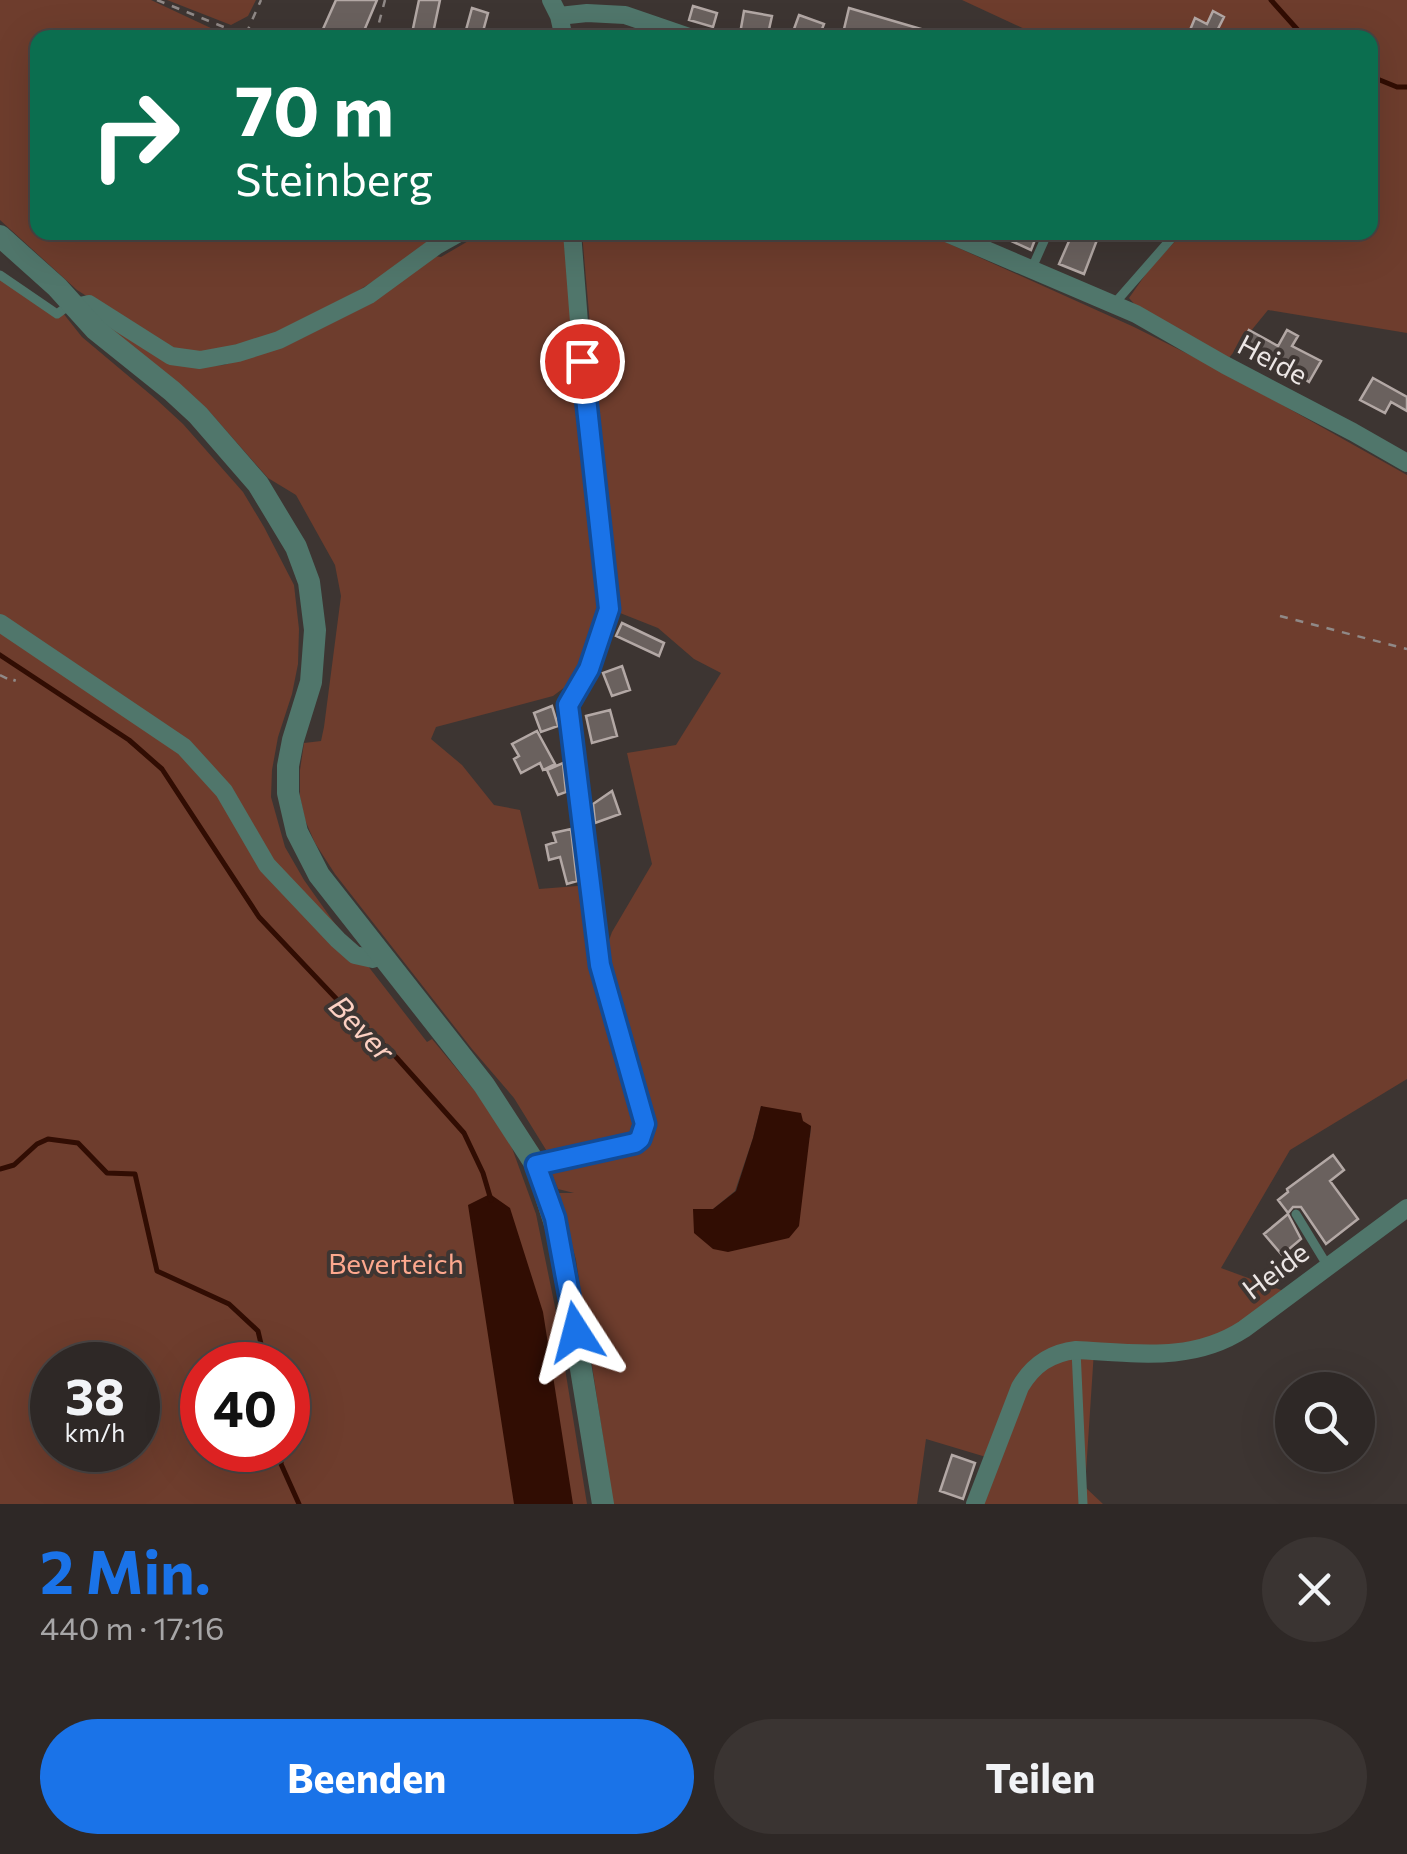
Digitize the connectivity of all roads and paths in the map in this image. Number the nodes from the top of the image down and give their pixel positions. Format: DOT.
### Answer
graph roads {
  1 [pos="158,0"];
  2 [pos="261,0"];
  3 [pos="385,0"];
  4 [pos="555,8"];
  5 [pos="233,30"];
  6 [pos="247,30"];
  7 [pos="377,30"];
  8 [pos="668,30"];
  9 [pos="0,236"];
  10 [pos="446,240"];
  11 [pos="573,240"];
  12 [pos="964,240"];
  13 [pos="1044,240"];
  14 [pos="1170,240"];
  15 [pos="1032,268"];
  16 [pos="0,275"];
  17 [pos="1114,304"];
  18 [pos="74,305"];
  19 [pos="1407,464"];
  20 [pos="1280,616"];
  21 [pos="0,623"];
  22 [pos="1407,648"];
  23 [pos="0,675"];
  24 [pos="15,680"];
  25 [pos="382,954"];
  26 [pos="536,1165"];
  27 [pos="1407,1208"];
  28 [pos="1296,1214"];
  29 [pos="1327,1265"];
  30 [pos="1076,1350"];
  31 [pos="604,1504"];
  32 [pos="975,1504"];
  33 [pos="1083,1504"];
  1 -- 5 [label="path"];
  2 -- 6 [label="path"];
  3 -- 7 [label="path"];
  4 -- 8 [label="street"];
  9 -- 18 [label="street"];
  10 -- 18 [label="street"];
  11 -- 26 [label="street"];
  12 -- 15 [label="street, Heide"];
  13 -- 15 [label="lane"];
  14 -- 17 [label="lane"];
  15 -- 17 [label="street, Heide"];
  16 -- 18 [label="lane"];
  17 -- 19 [label="street, Heide"];
  18 -- 25 [label="street"];
  20 -- 22 [label="path"];
  21 -- 25 [label="street"];
  23 -- 24 [label="path"];
  25 -- 26 [label="street"];
  26 -- 31 [label="street"];
  27 -- 29 [label="street, Heide"];
  28 -- 29 [label="lane"];
  29 -- 30 [label="street, Heide"];
  30 -- 32 [label="street"];
  30 -- 33 [label="lane"];
}
